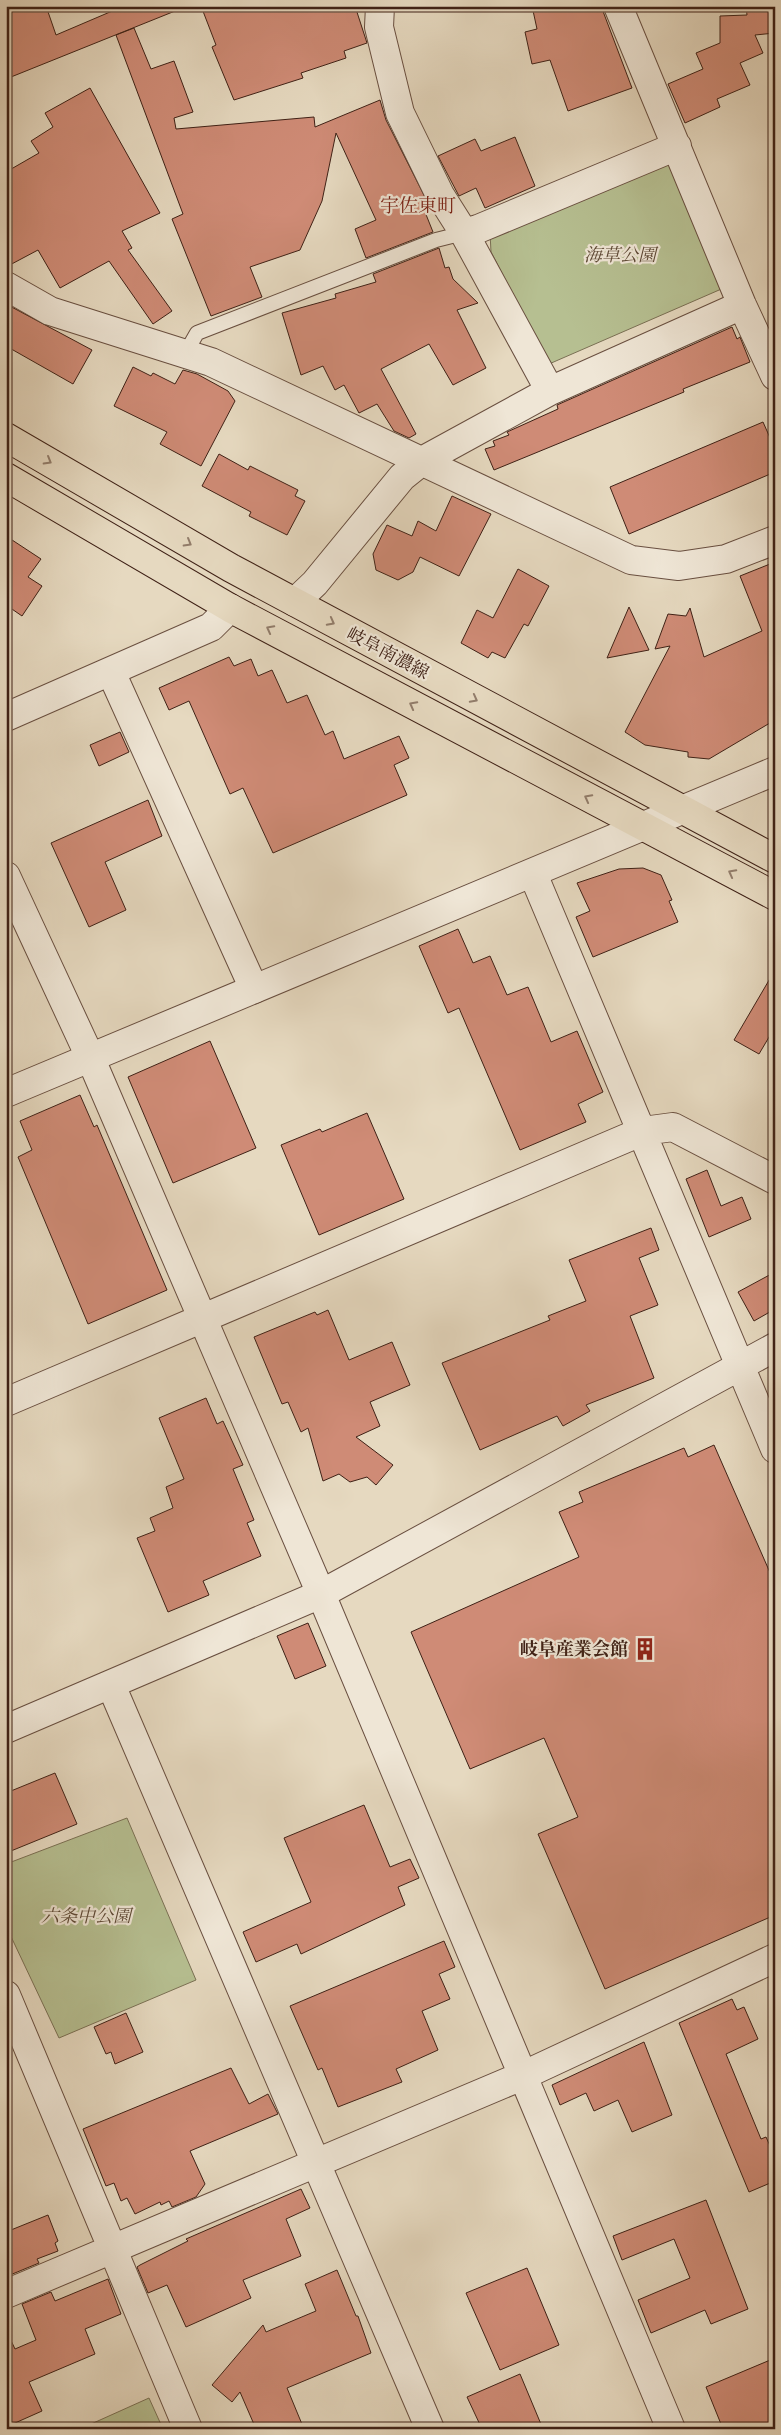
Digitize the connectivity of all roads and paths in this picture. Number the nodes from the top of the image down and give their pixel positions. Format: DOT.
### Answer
graph roads {
  1 [pos="380,6"];
  2 [pos="618,6"];
  3 [pos="677,146"];
  4 [pos="464,233"];
  5 [pos="6,286"];
  6 [pos="742,304"];
  7 [pos="185,354"];
  8 [pos="775,376"];
  9 [pos="550,391"];
  10 [pos="6,436"];
  11 [pos="422,461"];
  12 [pos="6,477"];
  13 [pos="775,540"];
  14 [pos="295,602"];
  15 [pos="230,608"];
  16 [pos="111,672"];
  17 [pos="6,717"];
  18 [pos="775,771"];
  19 [pos="681,810"];
  20 [pos="642,826"];
  21 [pos="775,859"];
  22 [pos="533,874"];
  23 [pos="6,876"];
  24 [pos="775,896"];
  25 [pos="254,989"];
  26 [pos="90,1057"];
  27 [pos="6,1093"];
  28 [pos="643,1131"];
  29 [pos="775,1180"];
  30 [pos="202,1320"];
  31 [pos="775,1347"];
  32 [pos="741,1366"];
  33 [pos="6,1402"];
  34 [pos="775,1449"];
  35 [pos="321,1594"];
  36 [pos="111,1685"];
  37 [pos="6,1729"];
  38 [pos="775,1958"];
  39 [pos="6,1995"];
  40 [pos="522,2076"];
  41 [pos="316,2162"];
  42 [pos="113,2249"];
  43 [pos="6,2294"];
  44 [pos="188,2429"];
  45 [pos="430,2429"];
  46 [pos="671,2429"];
  1 -- 4 [label="street"];
  2 -- 3 [label="street"];
  3 -- 4 [label="street"];
  3 -- 6 [label="street"];
  4 -- 7 [label="lane"];
  4 -- 9 [label="street"];
  5 -- 7 [label="street"];
  6 -- 8 [label="street"];
  6 -- 9 [label="street"];
  7 -- 11 [label="street"];
  9 -- 11 [label="street"];
  10 -- 14 [label="main road, 岐阜南濃線, one-way"];
  11 -- 13 [label="street"];
  11 -- 14 [label="street"];
  12 -- 15 [label="main road, 岐阜南濃線"];
  14 -- 19 [label="main road, 岐阜南濃線, one-way"];
  15 -- 16 [label="street"];
  20 -- 15 [label="main road, 岐阜南濃線, one-way"];
  16 -- 17 [label="street"];
  16 -- 25 [label="street"];
  18 -- 19 [label="street"];
  19 -- 20 [label="street"];
  19 -- 21 [label="main road, 岐阜南濃線"];
  20 -- 22 [label="street"];
  24 -- 20 [label="main road, 岐阜南濃線, one-way"];
  22 -- 25 [label="street"];
  22 -- 28 [label="street"];
  23 -- 26 [label="street"];
  25 -- 26 [label="street"];
  26 -- 27 [label="street"];
  26 -- 30 [label="street"];
  28 -- 29 [label="street"];
  28 -- 30 [label="street"];
  28 -- 32 [label="street"];
  30 -- 33 [label="street"];
  30 -- 35 [label="street"];
  31 -- 32 [label="street"];
  32 -- 34 [label="street"];
  32 -- 35 [label="street"];
  35 -- 36 [label="street"];
  35 -- 40 [label="street"];
  36 -- 37 [label="street"];
  36 -- 41 [label="street"];
  38 -- 40 [label="street"];
  39 -- 42 [label="street"];
  40 -- 41 [label="street"];
  40 -- 46 [label="street"];
  41 -- 42 [label="street"];
  41 -- 45 [label="street"];
  42 -- 43 [label="street"];
  42 -- 44 [label="street"];
}
